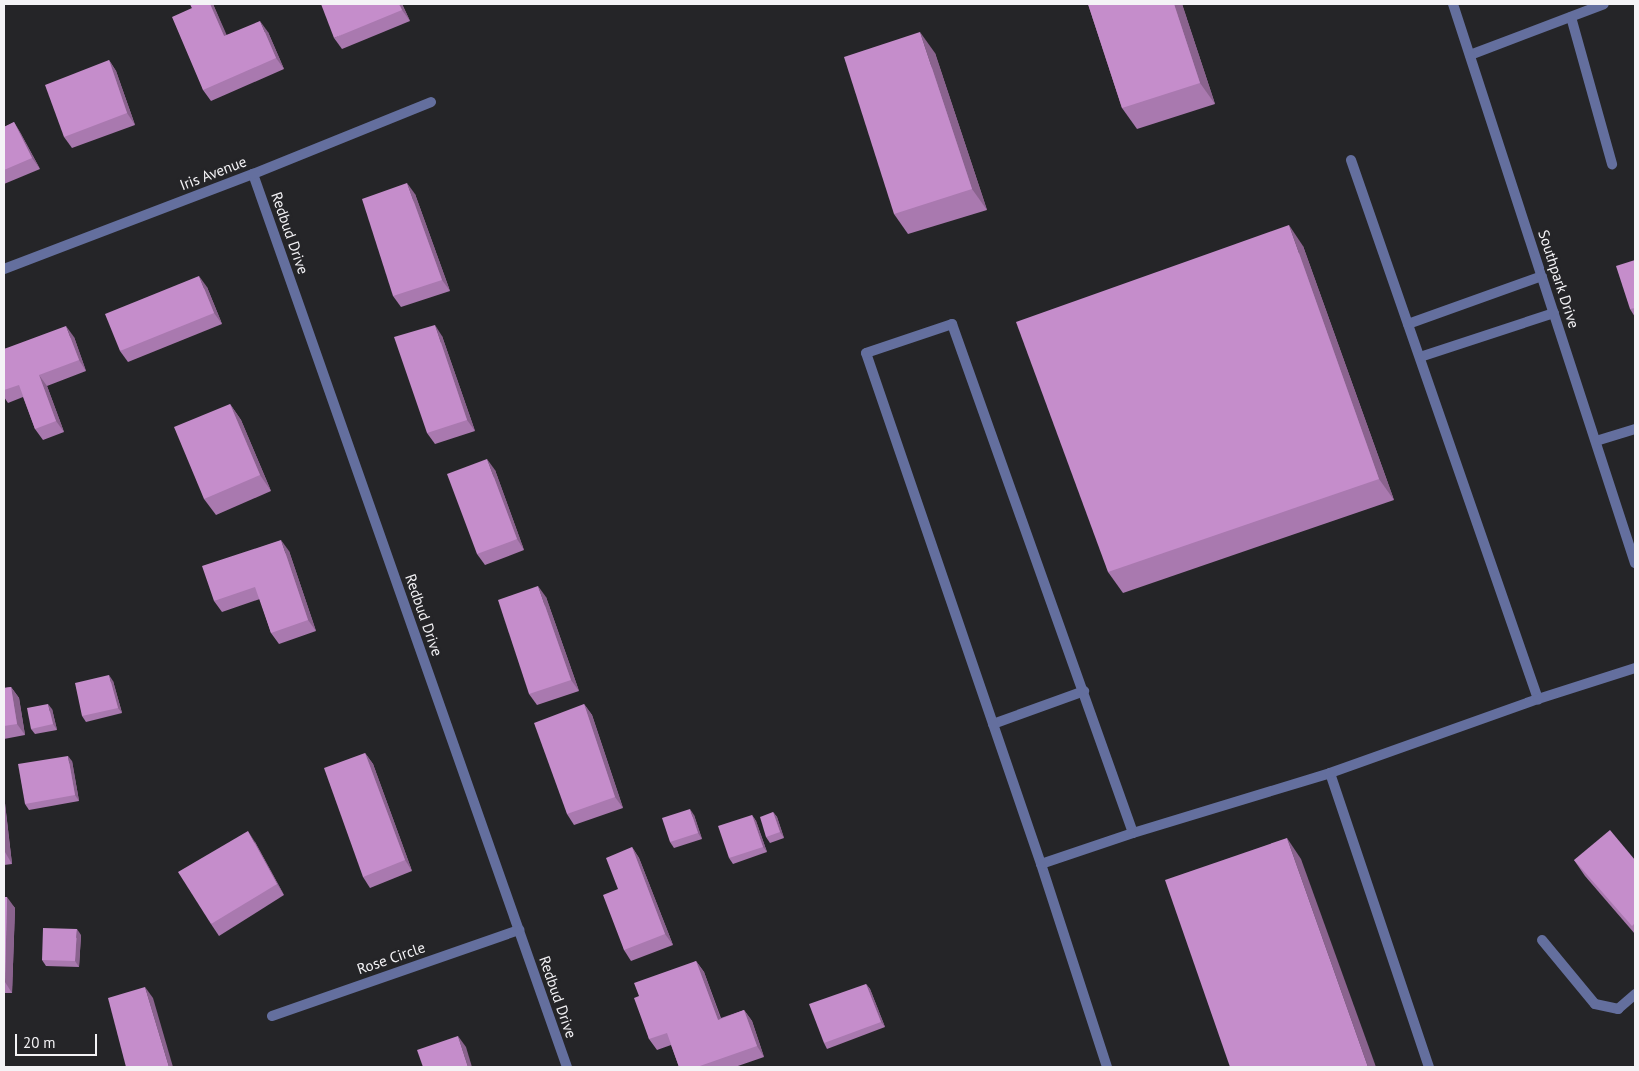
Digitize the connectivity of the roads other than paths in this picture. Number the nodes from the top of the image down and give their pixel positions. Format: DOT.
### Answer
graph roads {
  1 [pos="1453,4"];
  2 [pos="1604,4"];
  3 [pos="1571,16"];
  4 [pos="1470,55"];
  5 [pos="432,102"];
  6 [pos="1352,160"];
  7 [pos="1612,164"];
  8 [pos="253,174"];
  9 [pos="4,269"];
  10 [pos="1542,276"];
  11 [pos="1554,314"];
  12 [pos="1408,324"];
  13 [pos="1420,357"];
  14 [pos="1635,429"];
  15 [pos="1596,441"];
  16 [pos="1635,563"];
  17 [pos="1635,668"];
  18 [pos="1084,692"];
  19 [pos="1538,698"];
  20 [pos="993,724"];
  21 [pos="1330,773"];
  22 [pos="1133,833"];
  23 [pos="1041,864"];
  24 [pos="519,930"];
  25 [pos="1542,940"];
  26 [pos="1635,994"];
  27 [pos="272,1016"];
  28 [pos="567,1067"];
  29 [pos="1107,1067"];
  30 [pos="1430,1067"];
  1 -- 4 [label="street, Southpark Drive"];
  2 -- 3 [label="street"];
  3 -- 4 [label="street"];
  3 -- 7 [label="street"];
  4 -- 10 [label="street, Southpark Drive"];
  5 -- 8 [label="street, Iris Avenue"];
  6 -- 12 [label="street"];
  8 -- 9 [label="street, Iris Avenue"];
  8 -- 24 [label="street, Redbud Drive"];
  10 -- 11 [label="street, Southpark Drive"];
  10 -- 12 [label="street"];
  11 -- 13 [label="street"];
  11 -- 15 [label="street, Southpark Drive"];
  12 -- 13 [label="street"];
  13 -- 19 [label="street"];
  14 -- 15 [label="street"];
  15 -- 16 [label="street, Southpark Drive"];
  17 -- 19 [label="street"];
  18 -- 20 [label="street"];
  18 -- 20 [label="street"];
  18 -- 22 [label="street"];
  19 -- 21 [label="street"];
  20 -- 23 [label="street"];
  21 -- 22 [label="street"];
  21 -- 30 [label="street"];
  22 -- 23 [label="street"];
  23 -- 29 [label="street"];
  24 -- 27 [label="street, Rose Circle"];
  24 -- 28 [label="street, Redbud Drive"];
  25 -- 26 [label="street"];
}
